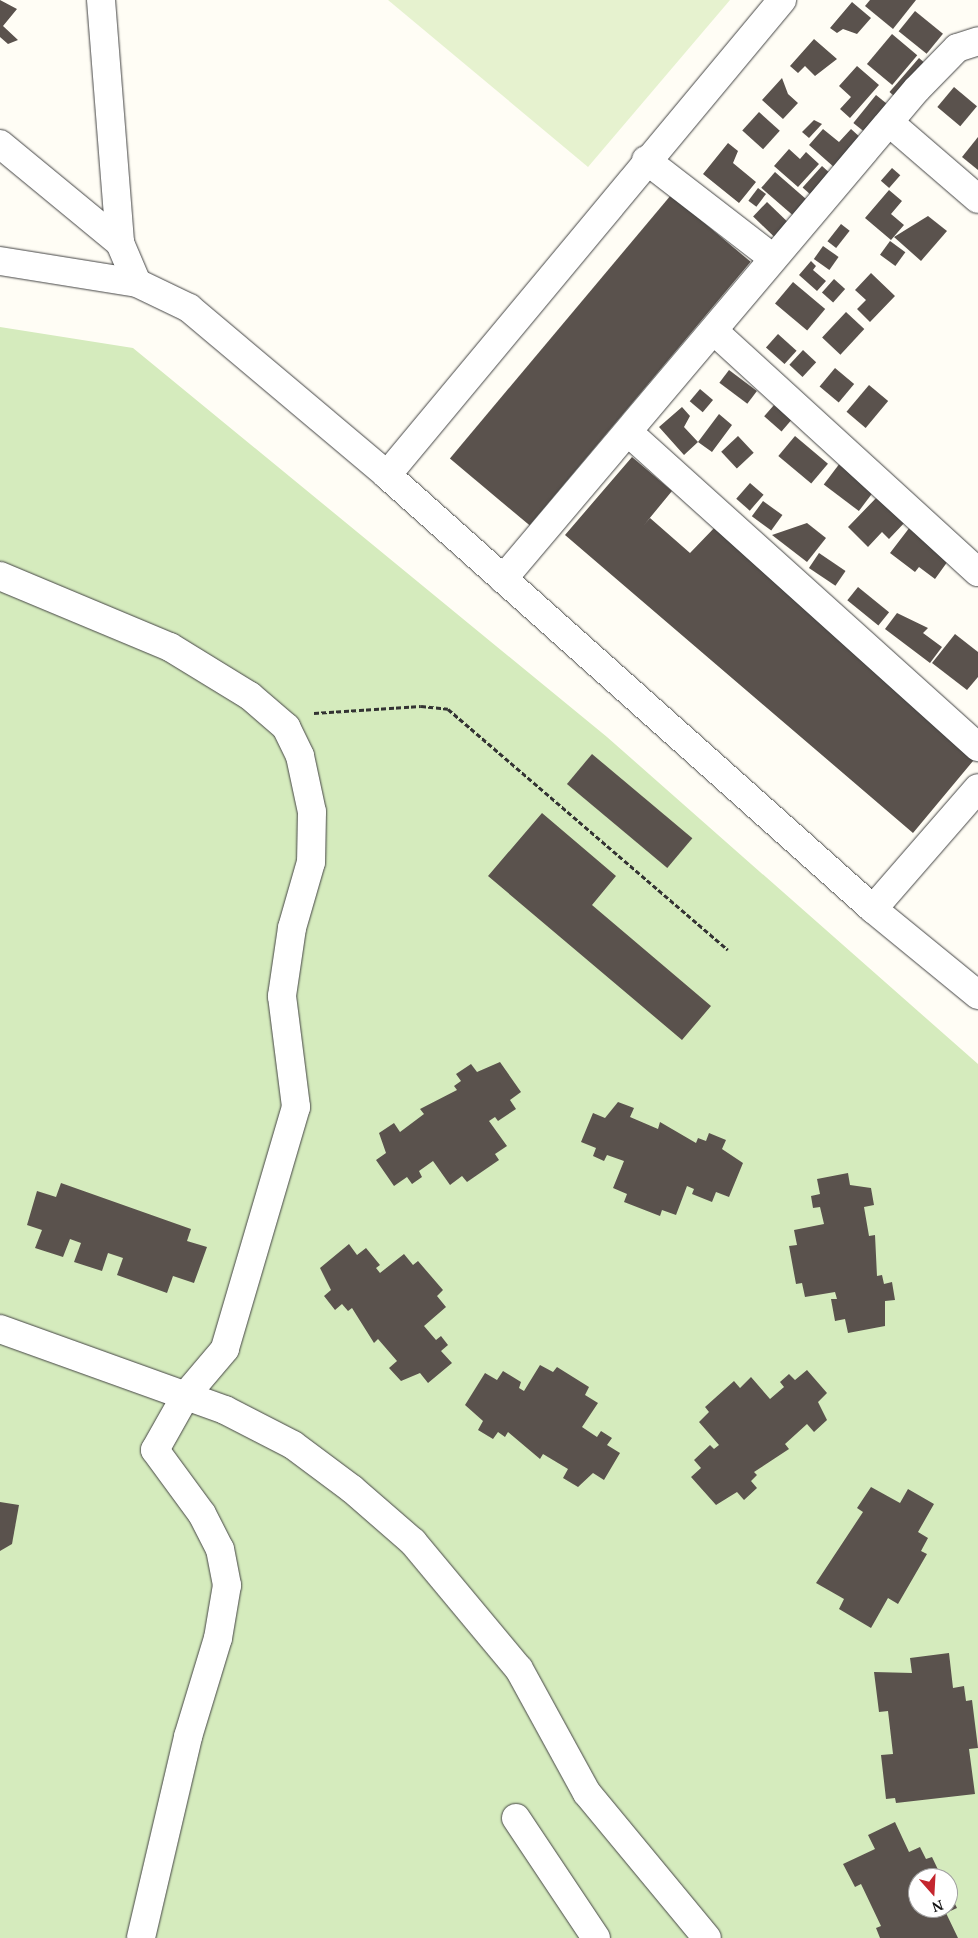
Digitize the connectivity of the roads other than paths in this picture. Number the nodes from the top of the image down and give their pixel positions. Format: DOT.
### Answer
graph roads {
  1 [pos="101,0"];
  2 [pos="782,0"];
  3 [pos="978,41"];
  4 [pos="890,123"];
  5 [pos="0,144"];
  6 [pos="646,160"];
  7 [pos="978,199"];
  8 [pos="120,243"];
  9 [pos="773,258"];
  10 [pos="0,261"];
  11 [pos="137,283"];
  12 [pos="714,332"];
  13 [pos="628,432"];
  14 [pos="387,475"];
  15 [pos="978,572"];
  16 [pos="0,576"];
  17 [pos="503,579"];
  18 [pos="978,747"];
  19 [pos="978,788"];
  20 [pos="873,909"];
  21 [pos="978,995"];
  22 [pos="0,1329"];
  23 [pos="186,1395"];
  24 [pos="516,1818"];
  25 [pos="141,1938"];
  26 [pos="596,1938"];
  27 [pos="708,1938"];
  1 -- 8 [label="street"];
  2 -- 6 [label="street"];
  3 -- 4 [label="street"];
  4 -- 7 [label="street"];
  4 -- 9 [label="street"];
  5 -- 8 [label="street"];
  6 -- 9 [label="street"];
  6 -- 14 [label="street"];
  8 -- 11 [label="street"];
  9 -- 12 [label="street"];
  10 -- 11 [label="street"];
  11 -- 14 [label="street"];
  12 -- 13 [label="street"];
  12 -- 15 [label="street"];
  13 -- 17 [label="street"];
  13 -- 18 [label="street"];
  14 -- 17 [label="street"];
  16 -- 23 [label="street"];
  17 -- 20 [label="street"];
  19 -- 20 [label="street"];
  20 -- 21 [label="street"];
  22 -- 23 [label="street"];
  23 -- 25 [label="street"];
  23 -- 27 [label="street"];
  24 -- 26 [label="street"];
}
